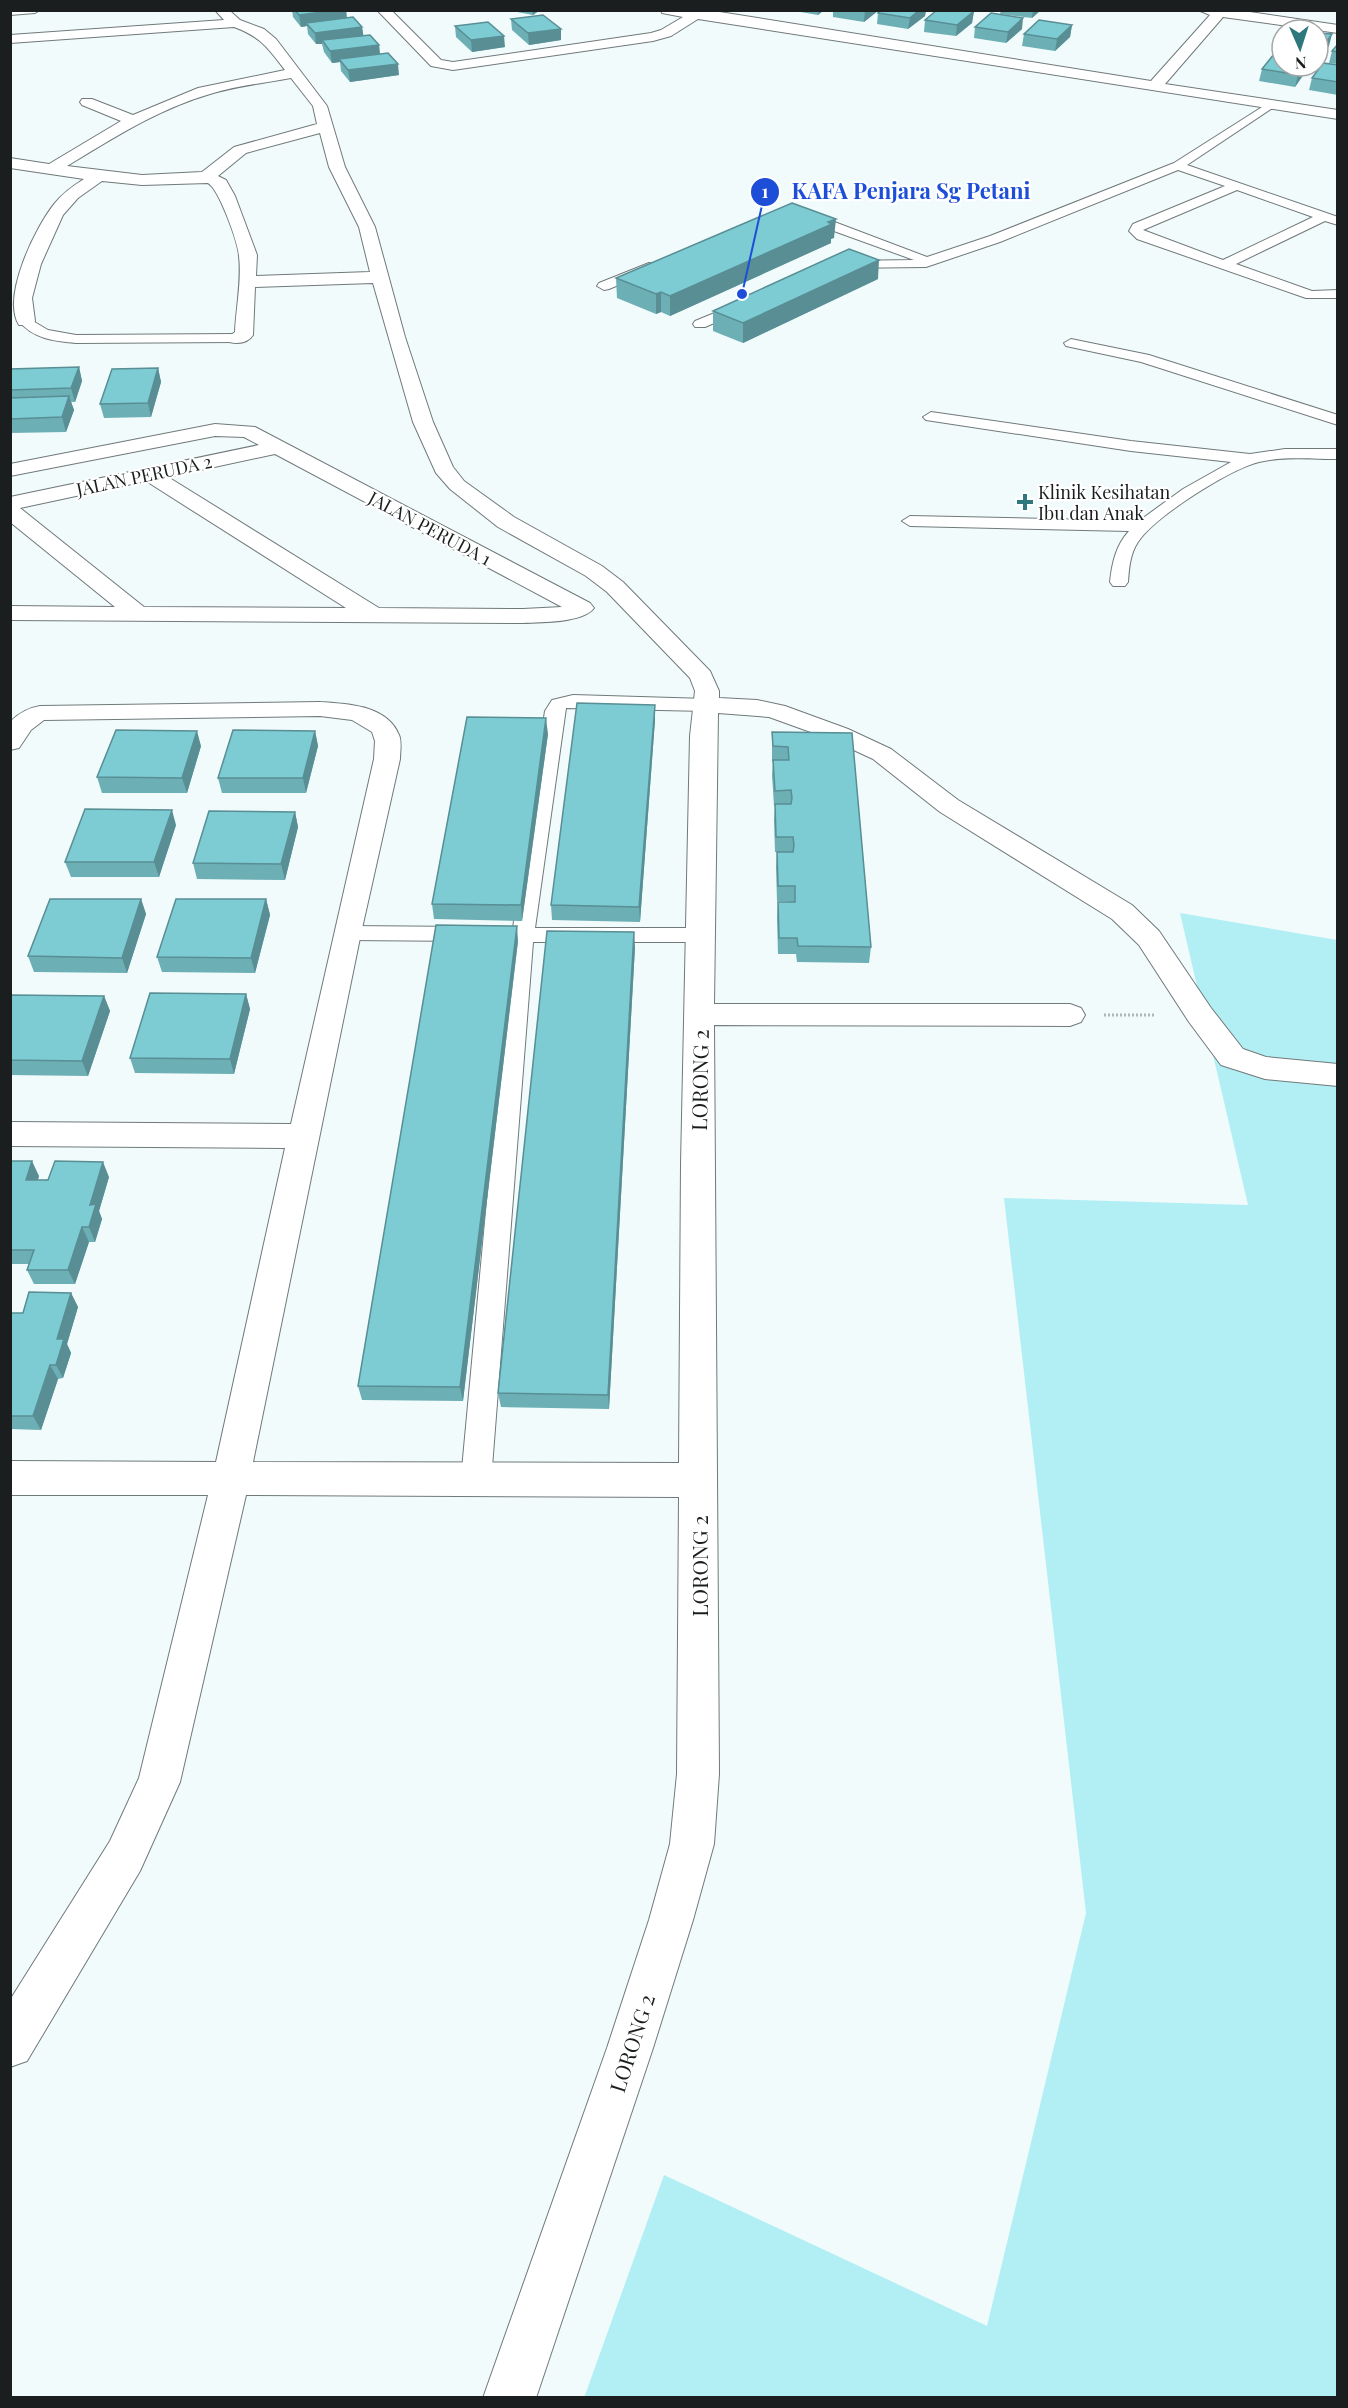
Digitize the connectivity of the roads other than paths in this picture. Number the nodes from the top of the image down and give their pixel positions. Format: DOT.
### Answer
graph roads {
  1 [pos="34,10"];
  2 [pos="383,10"];
  3 [pos="667,10"];
  4 [pos="1204,10"];
  5 [pos="10,12"];
  6 [pos="1221,12"];
  7 [pos="698,13"];
  8 [pos="228,17"];
  9 [pos="1338,29"];
  10 [pos="10,39"];
  11 [pos="294,73"];
  12 [pos="1155,86"];
  13 [pos="87,102"];
  14 [pos="1270,105"];
  15 [pos="1338,115"];
  16 [pos="132,120"];
  17 [pos="326,126"];
  18 [pos="10,163"];
  19 [pos="1178,166"];
  20 [pos="50,170"];
  21 [pos="97,177"];
  22 [pos="205,178"];
  23 [pos="1236,186"];
  24 [pos="787,211"];
  25 [pos="1331,218"];
  26 [pos="932,262"];
  27 [pos="658,263"];
  28 [pos="1223,265"];
  29 [pos="830,267"];
  30 [pos="379,277"];
  31 [pos="248,282"];
  32 [pos="604,286"];
  33 [pos="1338,294"];
  34 [pos="752,302"];
  35 [pos="26,321"];
  36 [pos="700,324"];
  37 [pos="236,338"];
  38 [pos="1071,344"];
  39 [pos="931,417"];
  40 [pos="1338,420"];
  41 [pos="278,447"];
  42 [pos="1338,454"];
  43 [pos="1250,459"];
  44 [pos="10,470"];
  45 [pos="149,474"];
  46 [pos="10,504"];
  47 [pos="10,511"];
  48 [pos="910,521"];
  49 [pos="1144,526"];
  50 [pos="1119,582"];
  51 [pos="10,613"];
  52 [pos="139,614"];
  53 [pos="375,616"];
  54 [pos="707,705"];
  55 [pos="10,743"];
  56 [pos="347,933"];
  57 [pos="523,935"];
  58 [pos="700,935"];
  59 [pos="701,1014"];
  60 [pos="1070,1015"];
  61 [pos="1338,1076"];
  62 [pos="10,1134"];
  63 [pos="305,1136"];
  64 [pos="10,1478"];
  65 [pos="231,1480"];
  66 [pos="476,1480"];
  67 [pos="699,1480"];
  68 [pos="24,1996"];
  69 [pos="10,2044"];
  70 [pos="509,2397"];
  1 -- 5 [label="lane"];
  2 -- 7 [label="street"];
  3 -- 7 [label="street"];
  4 -- 6 [label="street"];
  6 -- 9 [label="street"];
  6 -- 12 [label="street"];
  7 -- 12 [label="street"];
  8 -- 10 [label="street"];
  8 -- 11 [label="street"];
  11 -- 16 [label="street"];
  11 -- 17 [label="street"];
  12 -- 14 [label="street"];
  13 -- 16 [label="street"];
  14 -- 15 [label="street"];
  14 -- 19 [label="lane"];
  16 -- 20 [label="street"];
  17 -- 22 [label="street"];
  17 -- 30 [label="street"];
  18 -- 20 [label="street"];
  19 -- 23 [label="lane"];
  19 -- 26 [label="lane"];
  20 -- 21 [label="street"];
  21 -- 22 [label="street"];
  21 -- 35 [label="street"];
  22 -- 31 [label="street"];
  23 -- 25 [label="lane"];
  23 -- 28 [label="lane"];
  24 -- 26 [label="lane"];
  25 -- 28 [label="lane"];
  26 -- 29 [label="lane"];
  27 -- 32 [label="lane"];
  28 -- 33 [label="lane"];
  30 -- 31 [label="street"];
  30 -- 54 [label="street"];
  31 -- 37 [label="street"];
  34 -- 36 [label="lane"];
  35 -- 37 [label="lane"];
  38 -- 40 [label="lane"];
  39 -- 43 [label="lane"];
  41 -- 44 [label="street, JALAN PERUDA 1"];
  41 -- 45 [label="street, JALAN PERUDA 2"];
  41 -- 53 [label="street, JALAN PERUDA 1"];
  42 -- 43 [label="lane"];
  43 -- 49 [label="lane"];
  45 -- 46 [label="street, JALAN PERUDA 2"];
  45 -- 53 [label="street"];
  47 -- 52 [label="street"];
  48 -- 49 [label="lane"];
  49 -- 50 [label="lane"];
  51 -- 52 [label="street"];
  52 -- 53 [label="street"];
  54 -- 57 [label="lane"];
  54 -- 58 [label="street, LORONG 2"];
  54 -- 61 [label="street"];
  55 -- 56 [label="street"];
  56 -- 57 [label="lane"];
  56 -- 63 [label="street"];
  57 -- 58 [label="lane"];
  57 -- 66 [label="lane"];
  58 -- 59 [label="street, LORONG 2"];
  59 -- 60 [label="street"];
  59 -- 67 [label="street, LORONG 2"];
  62 -- 63 [label="street"];
  63 -- 65 [label="street"];
  64 -- 65 [label="street"];
  65 -- 66 [label="street"];
  65 -- 68 [label="street"];
  66 -- 67 [label="street"];
  67 -- 70 [label="street, LORONG 2"];
  68 -- 69 [label="street"];
}
